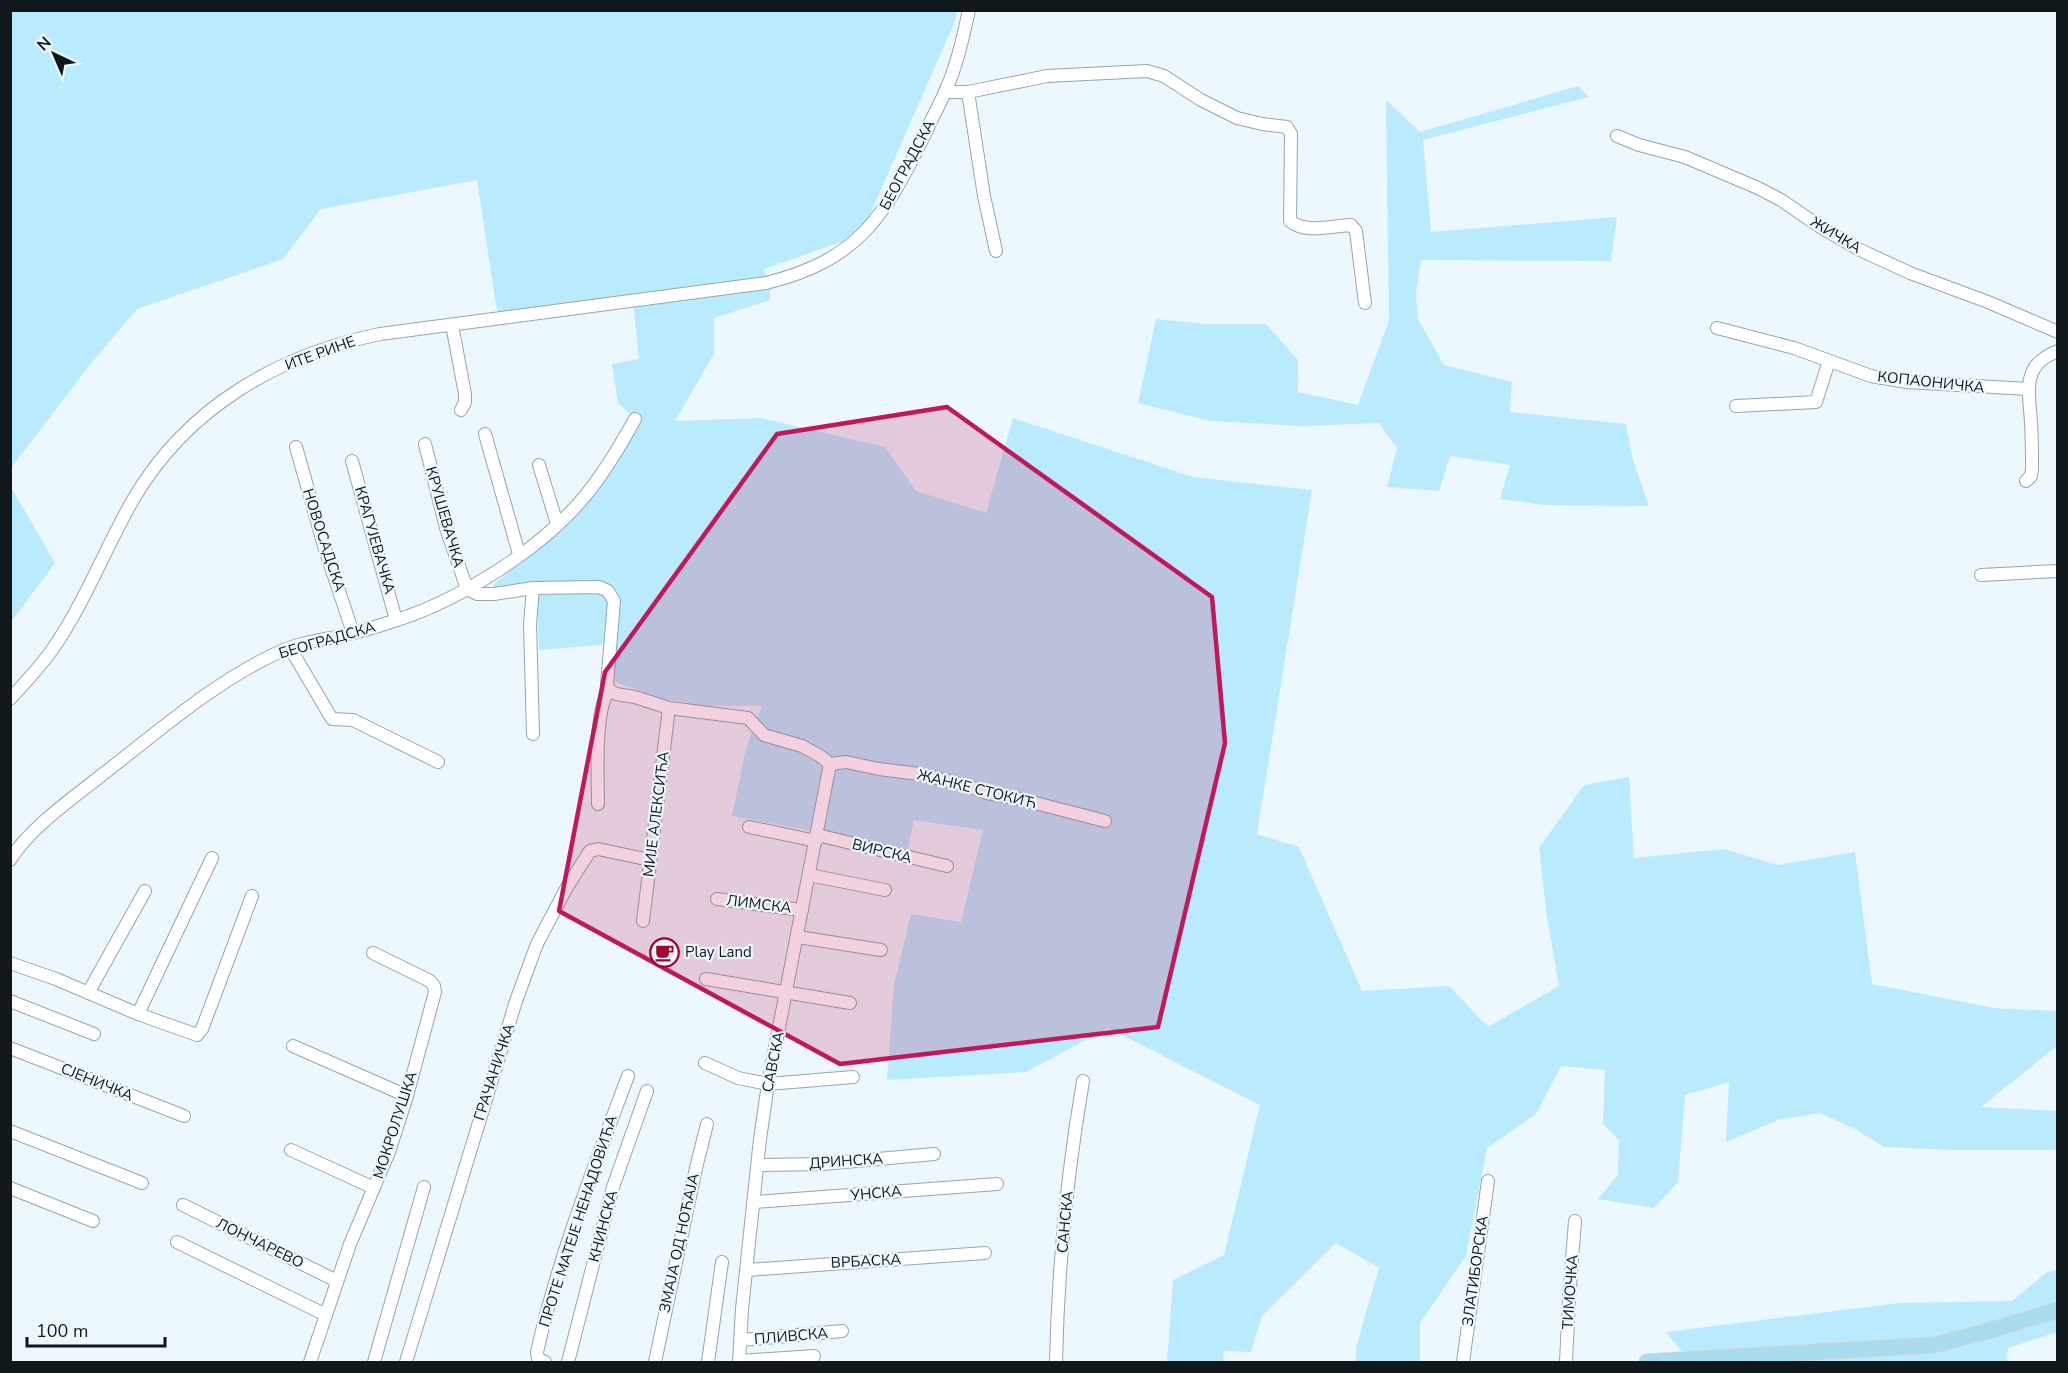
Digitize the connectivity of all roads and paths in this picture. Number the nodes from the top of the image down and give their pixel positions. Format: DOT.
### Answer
graph roads {
  1 [pos="969,10"];
  2 [pos="945,92"];
  3 [pos="968,92"];
  4 [pos="1617,136"];
  5 [pos="996,251"];
  6 [pos="790,277"];
  7 [pos="1365,303"];
  8 [pos="452,325"];
  9 [pos="1717,328"];
  10 [pos="2058,332"];
  11 [pos="2058,351"];
  12 [pos="1829,361"];
  13 [pos="2028,389"];
  14 [pos="1736,406"];
  15 [pos="461,410"];
  16 [pos="635,419"];
  17 [pos="485,434"];
  18 [pos="425,444"];
  19 [pos="296,447"];
  20 [pos="352,461"];
  21 [pos="539,465"];
  22 [pos="2026,481"];
  23 [pos="557,524"];
  24 [pos="519,554"];
  25 [pos="2058,571"];
  26 [pos="1981,575"];
  27 [pos="533,588"];
  28 [pos="467,589"];
  29 [pos="396,620"];
  30 [pos="352,633"];
  31 [pos="290,648"];
  32 [pos="609,690"];
  33 [pos="10,699"];
  34 [pos="669,708"];
  35 [pos="533,734"];
  36 [pos="438,762"];
  37 [pos="830,764"];
  38 [pos="598,804"];
  39 [pos="1105,821"];
  40 [pos="750,827"];
  41 [pos="817,838"];
  42 [pos="212,858"];
  43 [pos="10,860"];
  44 [pos="650,860"];
  45 [pos="946,866"];
  46 [pos="809,875"];
  47 [pos="885,890"];
  48 [pos="145,891"];
  49 [pos="252,896"];
  50 [pos="717,899"];
  51 [pos="802,910"];
  52 [pos="643,921"];
  53 [pos="798,937"];
  54 [pos="881,950"];
  55 [pos="373,953"];
  56 [pos="10,963"];
  57 [pos="706,979"];
  58 [pos="787,992"];
  59 [pos="88,993"];
  60 [pos="10,1001"];
  61 [pos="850,1003"];
  62 [pos="138,1014"];
  63 [pos="94,1034"];
  64 [pos="293,1046"];
  65 [pos="10,1048"];
  66 [pos="705,1063"];
  67 [pos="627,1076"];
  68 [pos="854,1077"];
  69 [pos="1083,1082"];
  70 [pos="768,1084"];
  71 [pos="647,1091"];
  72 [pos="407,1096"];
  73 [pos="184,1116"];
  74 [pos="707,1124"];
  75 [pos="10,1131"];
  76 [pos="291,1150"];
  77 [pos="934,1154"];
  78 [pos="758,1165"];
  79 [pos="1488,1181"];
  80 [pos="142,1183"];
  81 [pos="997,1184"];
  82 [pos="424,1186"];
  83 [pos="10,1188"];
  84 [pos="374,1188"];
  85 [pos="755,1202"];
  86 [pos="183,1205"];
  87 [pos="93,1221"];
  88 [pos="1575,1221"];
  89 [pos="177,1242"];
  90 [pos="985,1253"];
  91 [pos="722,1262"];
  92 [pos="747,1270"];
  93 [pos="337,1281"];
  94 [pos="2058,1310"];
  95 [pos="326,1315"];
  96 [pos="842,1331"];
  97 [pos="741,1340"];
  98 [pos="814,1356"];
  99 [pos="1692,1361"];
  100 [pos="310,1362"];
  101 [pos="374,1362"];
  102 [pos="405,1362"];
  103 [pos="545,1362"];
  104 [pos="568,1362"];
  105 [pos="655,1362"];
  106 [pos="708,1362"];
  107 [pos="739,1362"];
  108 [pos="1056,1362"];
  109 [pos="1463,1362"];
  110 [pos="1566,1362"];
  111 [pos="1647,1362"];
  1 -- 2 [label="street, БЕОГРАДСКА"];
  2 -- 3 [label="street"];
  2 -- 6 [label="street, БЕОГРАДСКА"];
  3 -- 5 [label="street"];
  3 -- 7 [label="street"];
  4 -- 10 [label="street, ЖИЧКА"];
  6 -- 8 [label="street, ИТЕ РИНЕ"];
  8 -- 15 [label="street"];
  8 -- 33 [label="street, ИТЕ РИНЕ"];
  9 -- 12 [label="street, КОПАОНИЧКА"];
  11 -- 13 [label="street"];
  12 -- 13 [label="street, КОПАОНИЧКА"];
  12 -- 14 [label="street"];
  13 -- 22 [label="street"];
  16 -- 23 [label="street, БЕОГРАДСКА"];
  17 -- 24 [label="street"];
  18 -- 28 [label="street, КРУШЕВАЧКА"];
  19 -- 30 [label="street, НОВОСАДСКА"];
  20 -- 29 [label="street, КРАГУЈЕВАЧКА"];
  21 -- 23 [label="street"];
  23 -- 24 [label="street, БЕОГРАДСКА"];
  24 -- 28 [label="street, БЕОГРАДСКА"];
  25 -- 26 [label="street"];
  27 -- 28 [label="street"];
  27 -- 32 [label="street"];
  27 -- 35 [label="street"];
  28 -- 29 [label="street, БЕОГРАДСКА"];
  29 -- 30 [label="street, БЕОГРАДСКА"];
  30 -- 31 [label="street, БЕОГРАДСКА"];
  31 -- 36 [label="street"];
  31 -- 43 [label="street, БЕОГРАДСКА"];
  32 -- 34 [label="street"];
  32 -- 38 [label="street"];
  34 -- 37 [label="street"];
  34 -- 44 [label="street, МИЈЕ АЛЕКСИЋА"];
  37 -- 39 [label="street, ЖАНКЕ СТОКИЋ"];
  37 -- 41 [label="street, САВСКА"];
  40 -- 41 [label="street, ВИРСКА"];
  41 -- 45 [label="street, ВИРСКА"];
  41 -- 46 [label="street, САВСКА"];
  42 -- 62 [label="street"];
  44 -- 52 [label="street, МИЈЕ АЛЕКСИЋА"];
  44 -- 102 [label="street, ГРАЧАНИЧКА"];
  46 -- 47 [label="street"];
  46 -- 51 [label="street, САВСКА"];
  48 -- 59 [label="street"];
  49 -- 62 [label="street"];
  50 -- 51 [label="street, ЛИМСКА"];
  51 -- 53 [label="street, САВСКА"];
  53 -- 54 [label="street"];
  53 -- 58 [label="street, САВСКА"];
  55 -- 72 [label="street, МОКРОЛУШКА"];
  56 -- 59 [label="street"];
  57 -- 58 [label="street"];
  58 -- 61 [label="street"];
  58 -- 70 [label="street, САВСКА"];
  59 -- 62 [label="street"];
  60 -- 63 [label="street"];
  64 -- 72 [label="street"];
  65 -- 73 [label="street, СЈЕНИЧКА"];
  66 -- 70 [label="street"];
  67 -- 103 [label="street, ПРОТЕ МАТЕЈЕ НЕНАДОВИЋА"];
  68 -- 70 [label="street"];
  69 -- 108 [label="street, САНСКА"];
  70 -- 78 [label="street, САВСКА"];
  71 -- 104 [label="street, КНИНСКА"];
  72 -- 84 [label="street, МОКРОЛУШКА"];
  74 -- 105 [label="street, ЗМАЈА ОД НОЋАЈА"];
  75 -- 80 [label="street"];
  76 -- 84 [label="street"];
  77 -- 78 [label="street, ДРИНСКА"];
  78 -- 85 [label="street, САВСКА"];
  79 -- 109 [label="street, ЗЛАТИБОРСКА"];
  81 -- 85 [label="street, УНСКА"];
  82 -- 101 [label="street"];
  83 -- 87 [label="street"];
  84 -- 93 [label="street, МОКРОЛУШКА"];
  85 -- 92 [label="street, САВСКА"];
  86 -- 93 [label="street, ЛОНЧАРЕВО"];
  88 -- 110 [label="street, ТИМОЧКА"];
  89 -- 95 [label="street"];
  90 -- 92 [label="street, ВРБАСКА"];
  91 -- 106 [label="street"];
  92 -- 97 [label="street, САВСКА"];
  93 -- 95 [label="street, МОКРОЛУШКА"];
  94 -- 99 [label="main road"];
  95 -- 100 [label="street, МОКРОЛУШКА"];
  96 -- 97 [label="street, ПЛИВСКА"];
  97 -- 107 [label="street, САВСКА"];
  98 -- 107 [label="street"];
  99 -- 111 [label="main road"];
}
